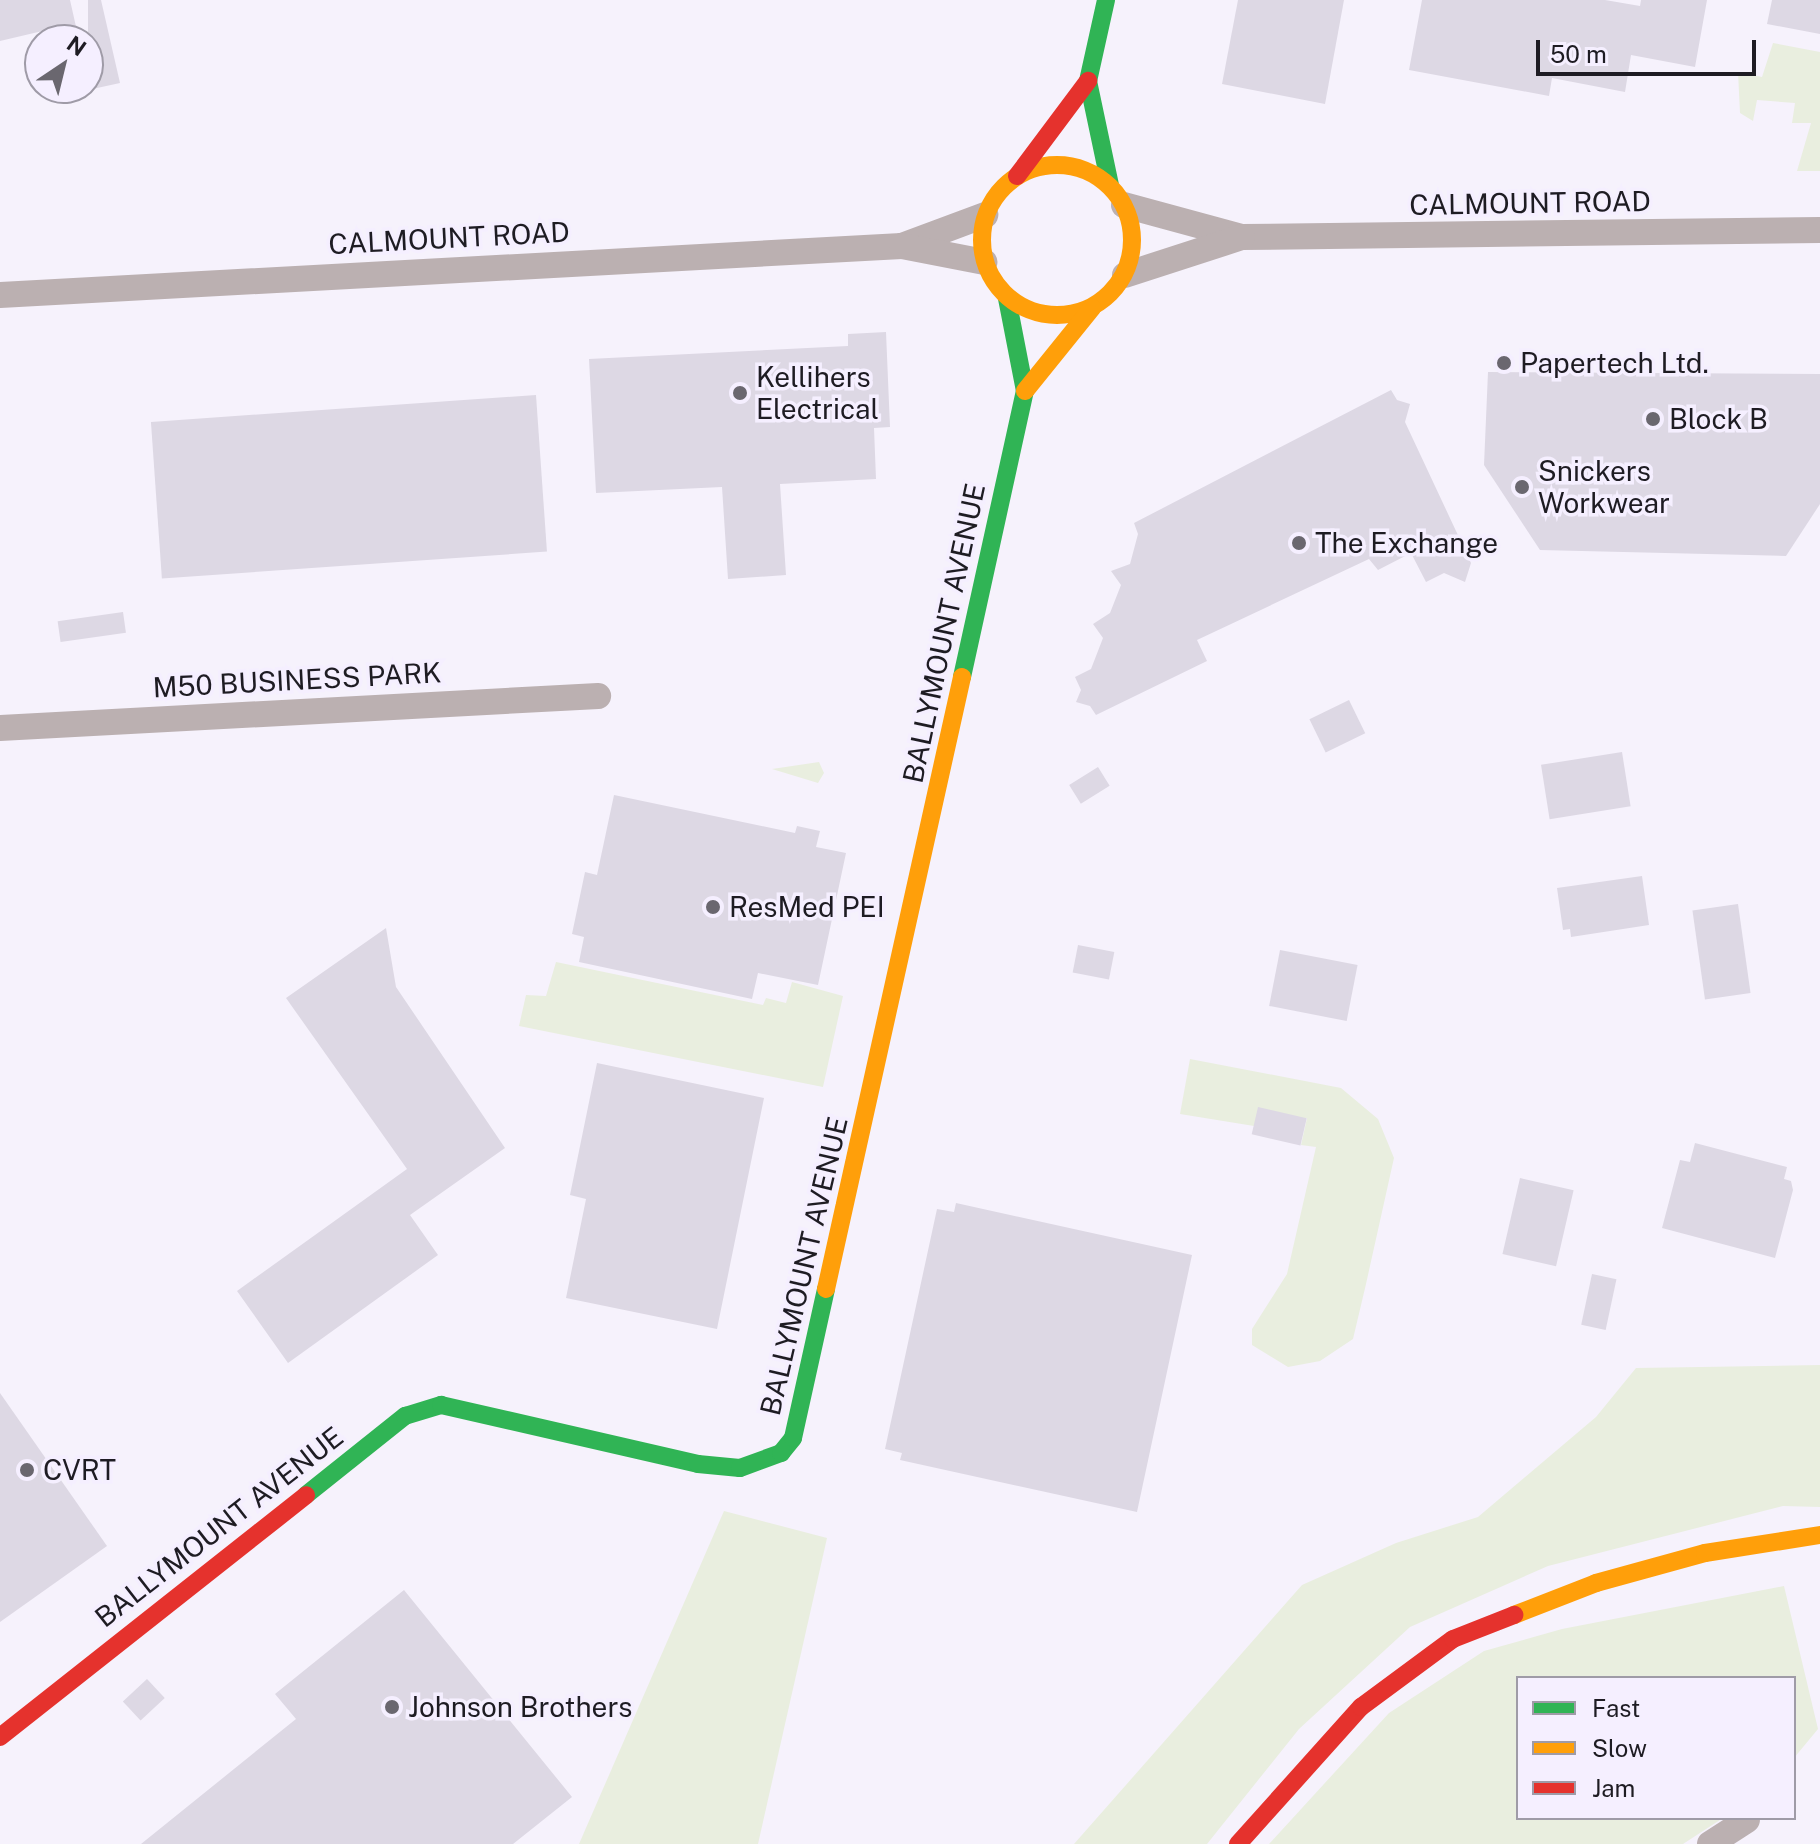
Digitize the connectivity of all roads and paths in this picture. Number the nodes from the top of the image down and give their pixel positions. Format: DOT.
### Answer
graph roads {
  1 [pos="1106,0"];
  2 [pos="1088,81"];
  3 [pos="1017,176"];
  4 [pos="1117,195"];
  5 [pos="985,215"];
  6 [pos="1820,230"];
  7 [pos="1242,237"];
  8 [pos="902,246"];
  9 [pos="984,262"];
  10 [pos="1125,275"];
  11 [pos="0,295"];
  12 [pos="1007,298"];
  13 [pos="1092,308"];
  14 [pos="1025,391"];
  15 [pos="598,696"];
  16 [pos="0,728"];
  17 [pos="1820,1535"];
  18 [pos="0,1737"];
  19 [pos="1747,1820"];
  20 [pos="1238,1844"];
  21 [pos="1710,1844"];
  1 -- 2 [label="street"];
  2 -- 3 [label="street"];
  2 -- 4 [label="street"];
  3 -- 4 [label="street"];
  3 -- 5 [label="street"];
  4 -- 7 [label="street, CALMOUNT ROAD"];
  4 -- 10 [label="street"];
  5 -- 8 [label="street, CALMOUNT ROAD"];
  5 -- 9 [label="street"];
  6 -- 7 [label="street, CALMOUNT ROAD"];
  7 -- 10 [label="street, CALMOUNT ROAD"];
  8 -- 9 [label="street, CALMOUNT ROAD"];
  8 -- 11 [label="street, CALMOUNT ROAD"];
  9 -- 12 [label="street"];
  10 -- 13 [label="street"];
  12 -- 13 [label="street"];
  12 -- 14 [label="street, BALLYMOUNT AVENUE"];
  13 -- 14 [label="street, BALLYMOUNT AVENUE"];
  14 -- 18 [label="street, BALLYMOUNT AVENUE"];
  15 -- 16 [label="street, M50 BUSINESS PARK"];
  17 -- 20 [label="street"];
  19 -- 21 [label="street"];
}
